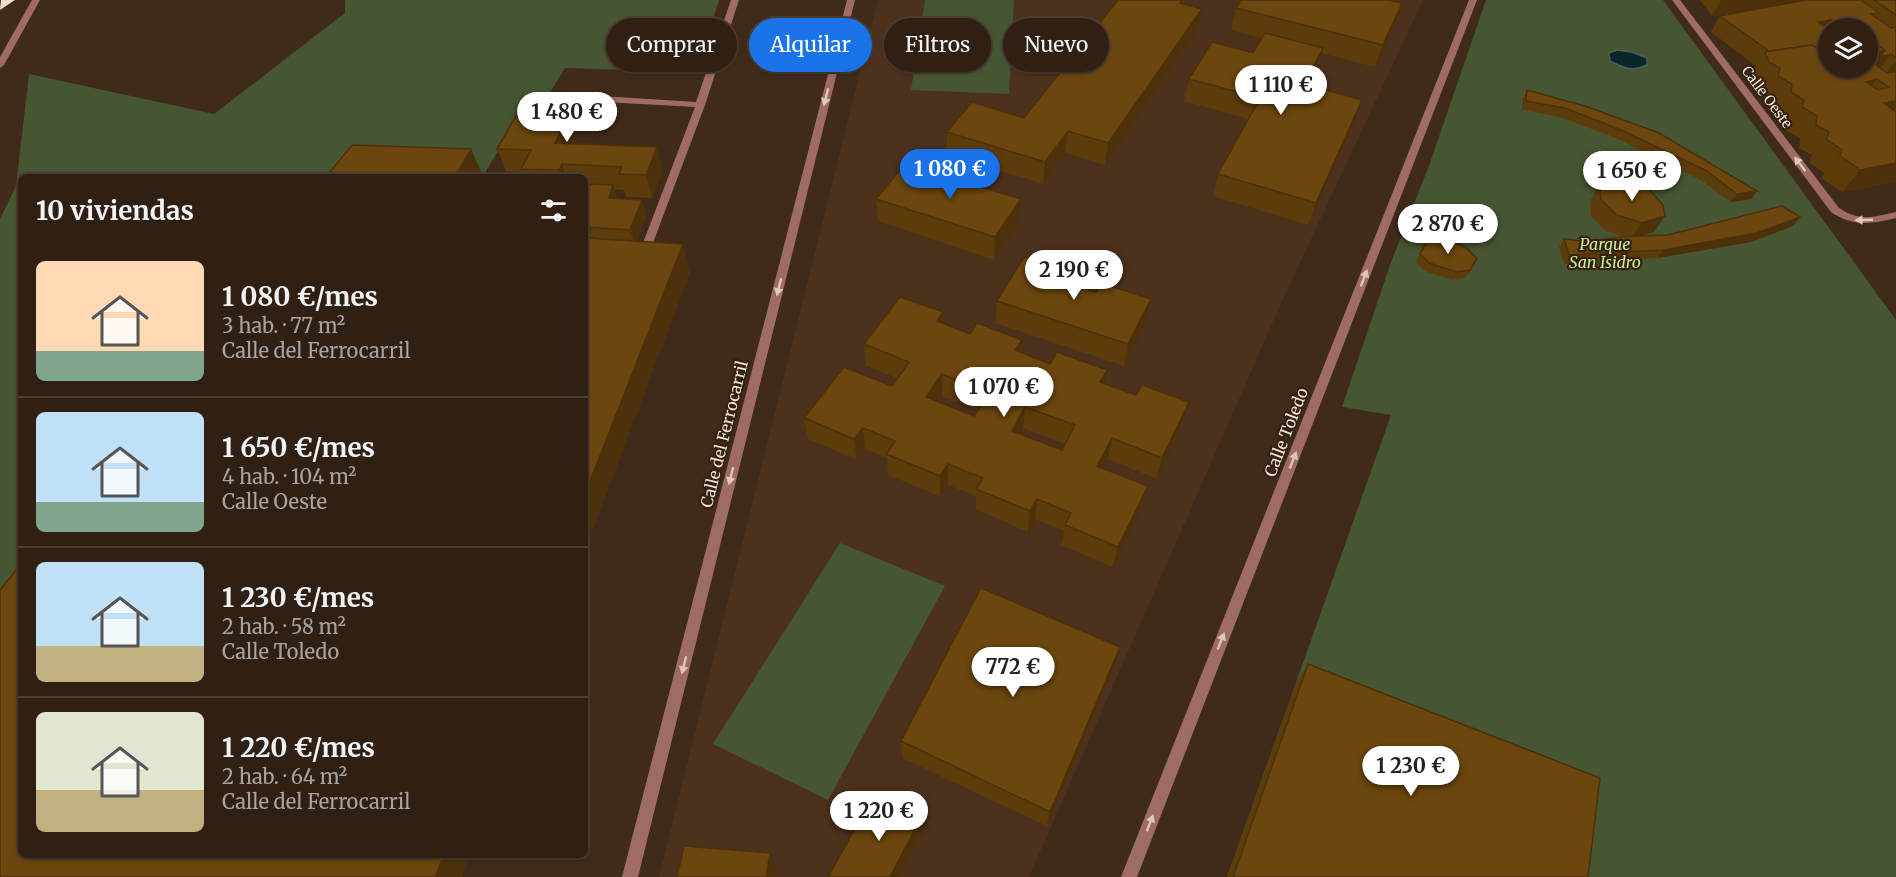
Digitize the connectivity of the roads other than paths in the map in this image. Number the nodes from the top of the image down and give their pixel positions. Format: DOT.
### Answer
graph roads {
  1 [pos="9,0"];
  2 [pos="36,0"];
  3 [pos="735,0"];
  4 [pos="851,0"];
  5 [pos="1473,0"];
  6 [pos="1676,0"];
  7 [pos="0,6"];
  8 [pos="1711,28"];
  9 [pos="1700,31"];
  10 [pos="0,65"];
  11 [pos="569,98"];
  12 [pos="700,105"];
  13 [pos="1896,215"];
  14 [pos="642,258"];
  15 [pos="630,877"];
  16 [pos="1129,877"];
  1 -- 7 [label="highway"];
  2 -- 10 [label="street"];
  3 -- 12 [label="street"];
  4 -- 15 [label="street, Calle del Ferrocarril, one-way"];
  16 -- 5 [label="street, Calle Toledo, one-way"];
  6 -- 9 [label="street, Calle Oeste"];
  8 -- 9 [label="street"];
  13 -- 9 [label="street, Calle Oeste, one-way"];
  11 -- 12 [label="street"];
  12 -- 14 [label="street"];
}
